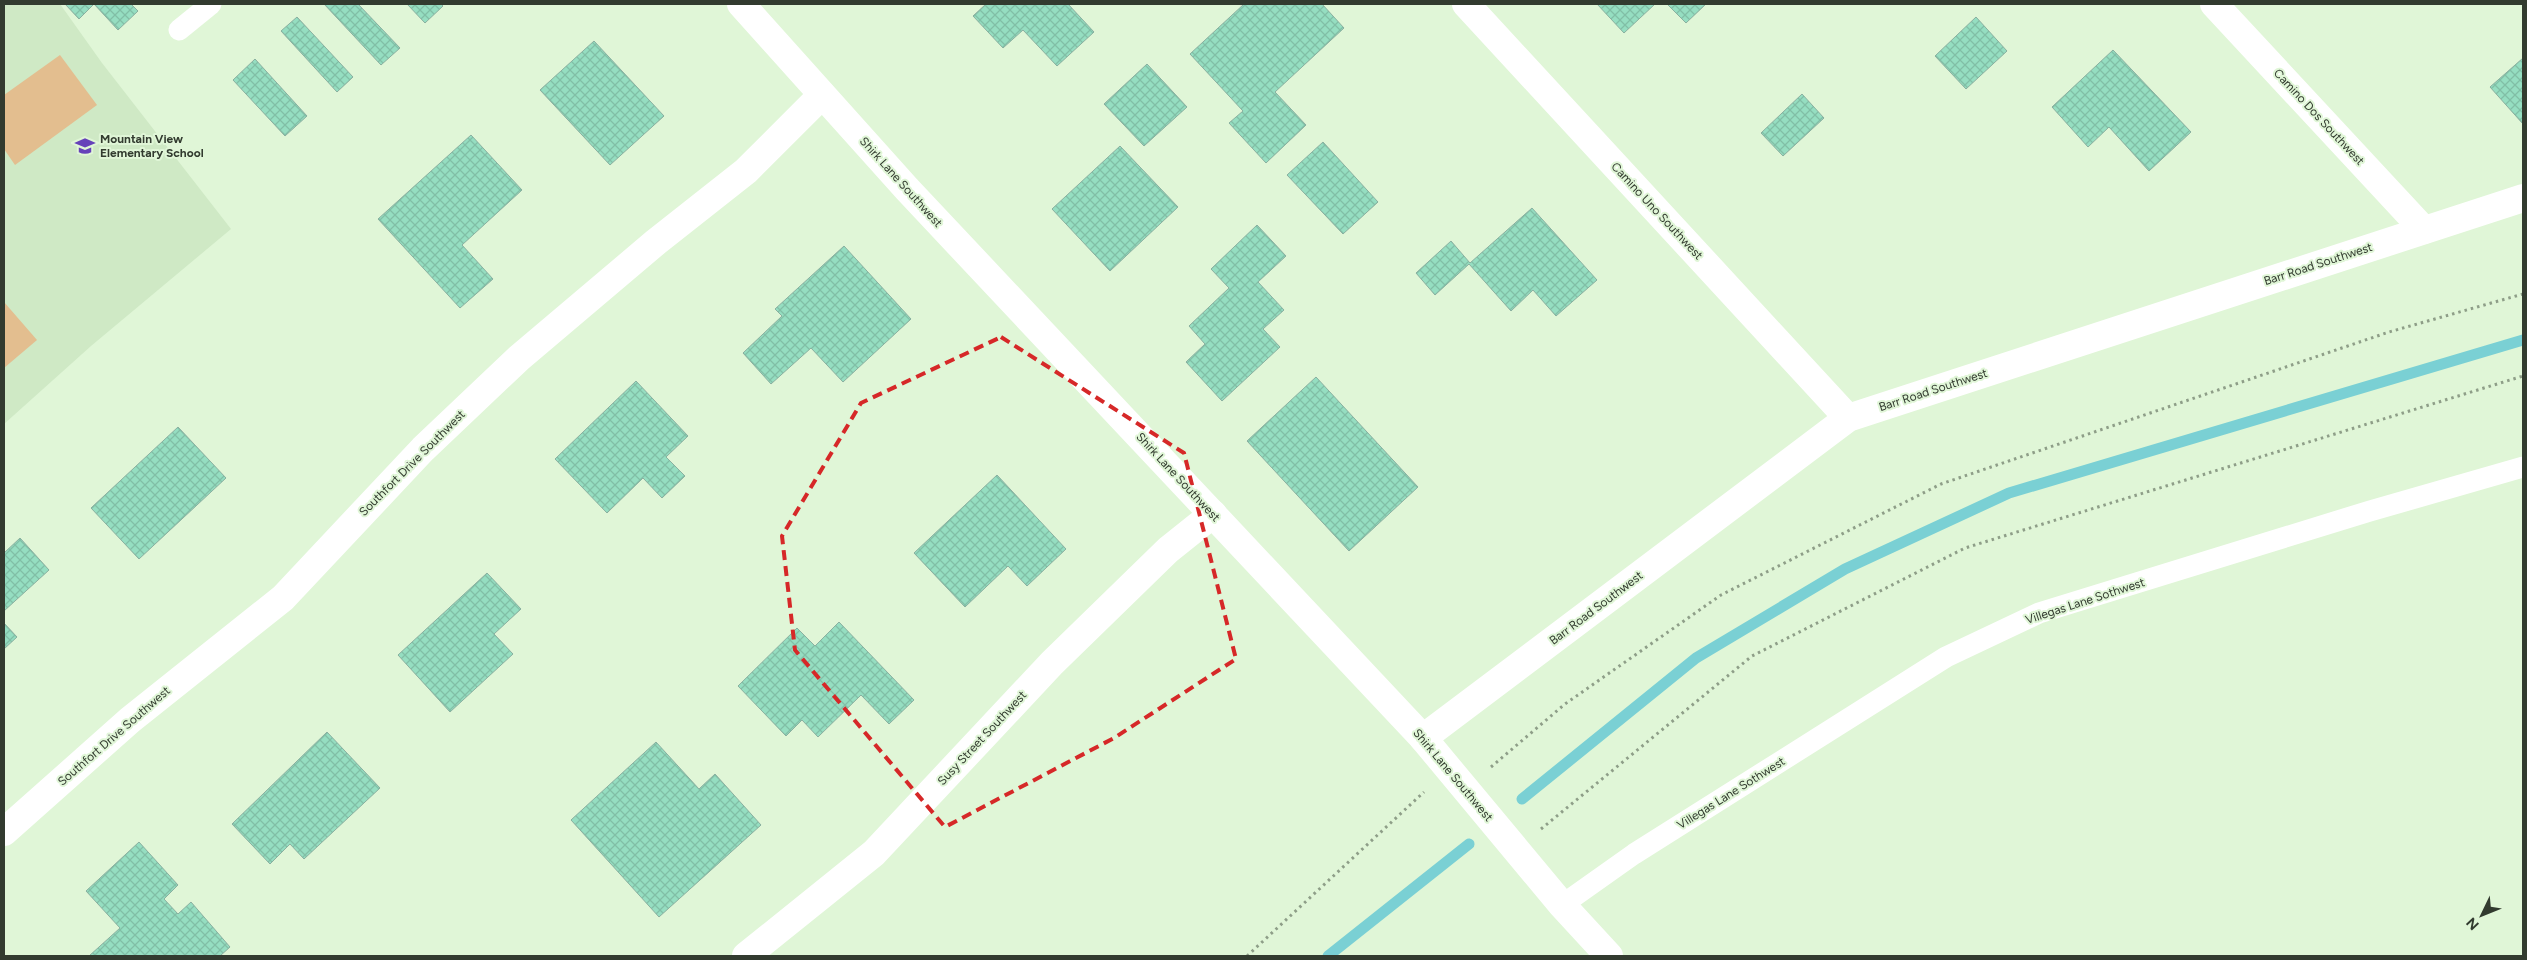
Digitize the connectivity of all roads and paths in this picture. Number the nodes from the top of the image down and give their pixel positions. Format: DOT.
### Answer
graph roads {
  1 [pos="211,4"];
  2 [pos="741,4"];
  3 [pos="1466,4"];
  4 [pos="2214,4"];
  5 [pos="179,30"];
  6 [pos="822,95"];
  7 [pos="2523,198"];
  8 [pos="2424,230"];
  9 [pos="2523,294"];
  10 [pos="2523,376"];
  11 [pos="1848,418"];
  12 [pos="2523,467"];
  13 [pos="1213,514"];
  14 [pos="1423,738"];
  15 [pos="1457,779"];
  16 [pos="4,832"];
  17 [pos="1515,850"];
  18 [pos="1562,906"];
  19 [pos="746,956"];
  20 [pos="1246,956"];
  21 [pos="1609,956"];
  1 -- 5 [label="lane"];
  2 -- 6 [label="street, Shirk Lane Southwest"];
  3 -- 11 [label="street, Camino Uno Southwest"];
  4 -- 8 [label="street, Camino Dos Southwest"];
  6 -- 13 [label="street, Shirk Lane Southwest"];
  6 -- 16 [label="street, Southfort Drive Southwest"];
  7 -- 8 [label="street, Barr Road Southwest"];
  8 -- 11 [label="street, Barr Road Southwest"];
  9 -- 15 [label="path"];
  10 -- 17 [label="path"];
  11 -- 14 [label="street, Barr Road Southwest"];
  12 -- 18 [label="lane, Villegas Lane Sothwest"];
  13 -- 14 [label="street, Shirk Lane Southwest"];
  13 -- 19 [label="street, Susy Street Southwest"];
  14 -- 15 [label="street, Shirk Lane Southwest"];
  15 -- 17 [label="street, Shirk Lane Southwest"];
  15 -- 20 [label="path"];
  17 -- 18 [label="street, Shirk Lane Southwest"];
  18 -- 21 [label="street, Shirk Lane Southwest"];
}
